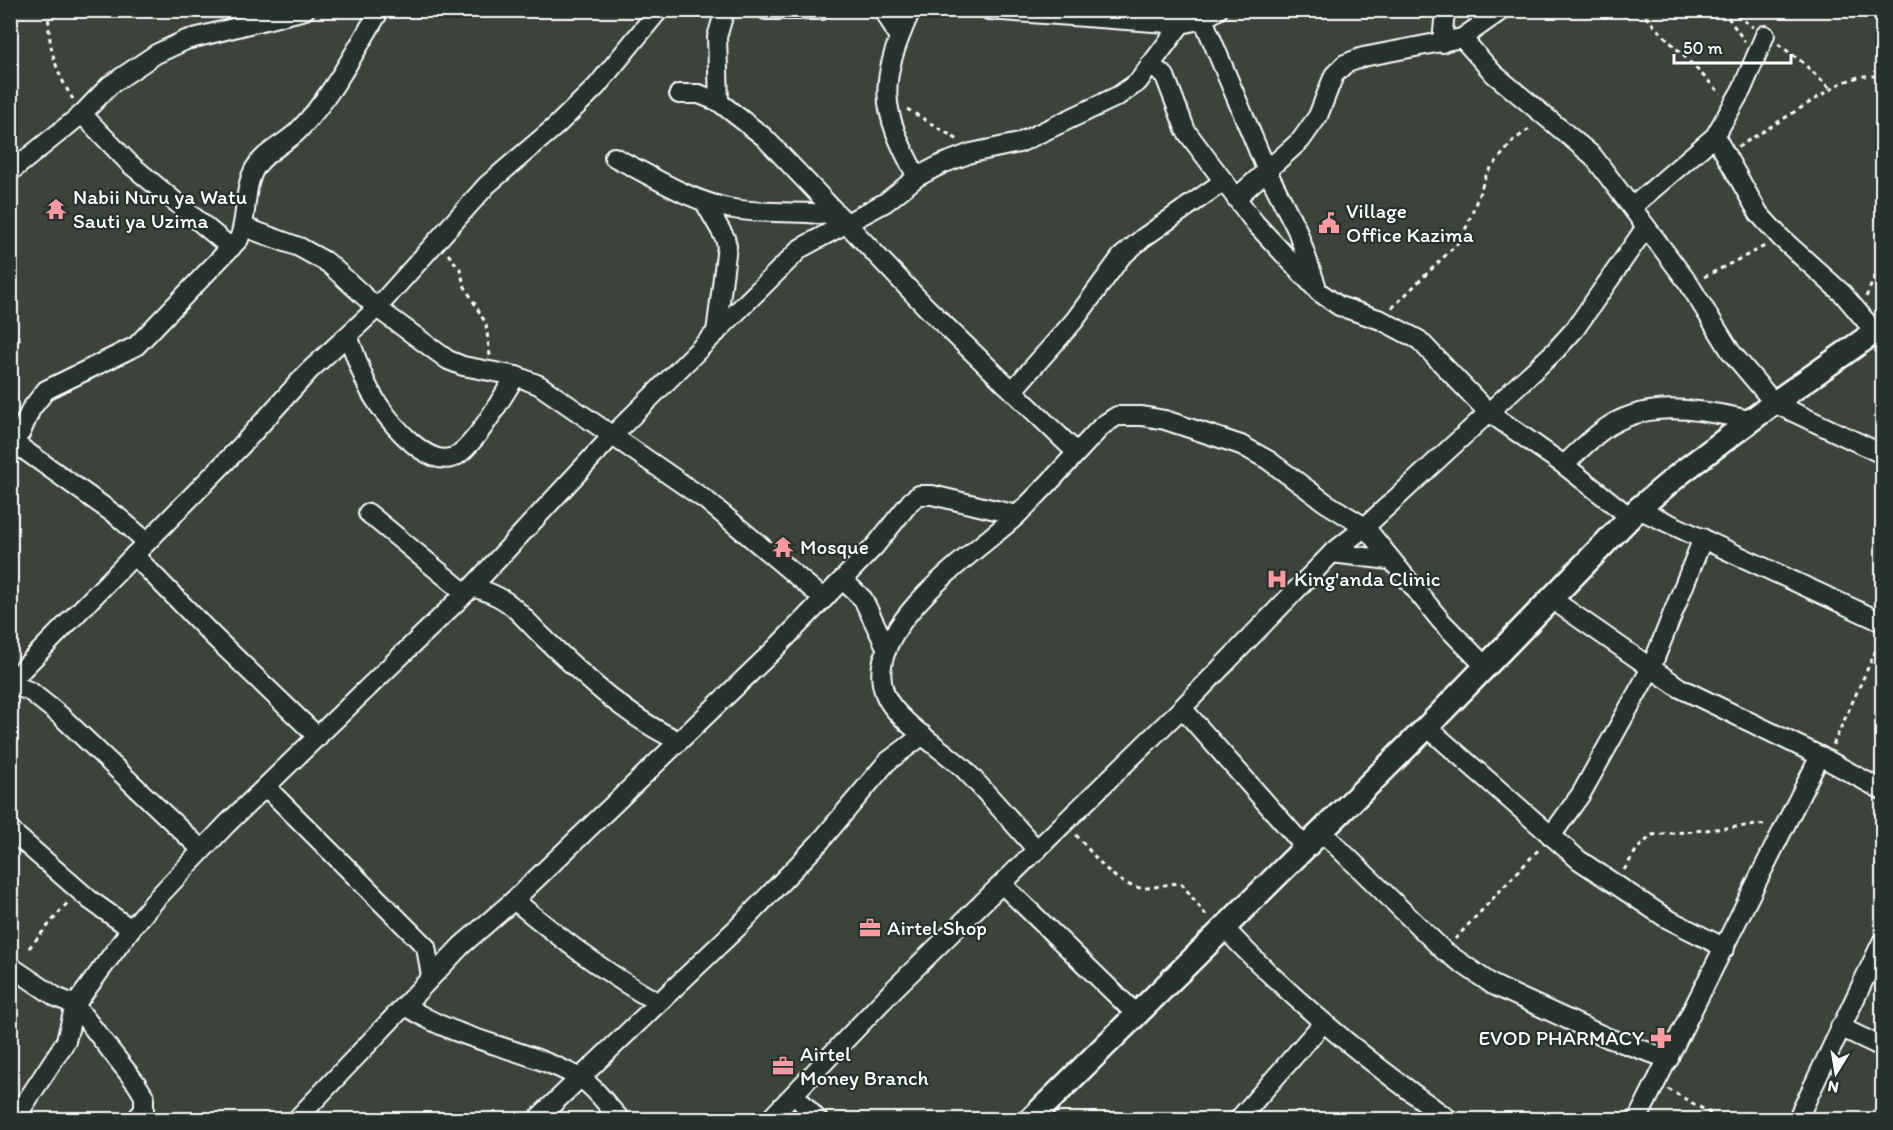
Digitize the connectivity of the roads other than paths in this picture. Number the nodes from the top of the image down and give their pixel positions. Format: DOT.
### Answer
graph roads {
  1 [pos="305,10"];
  2 [pos="380,10"];
  3 [pos="659,10"];
  4 [pos="725,10"];
  5 [pos="766,10"];
  6 [pos="822,10"];
  7 [pos="884,10"];
  8 [pos="911,10"];
  9 [pos="989,10"];
  10 [pos="1445,10"];
  11 [pos="1502,10"];
  12 [pos="1210,15"];
  13 [pos="1180,24"];
  14 [pos="1765,35"];
  15 [pos="899,38"];
  16 [pos="1462,38"];
  17 [pos="1442,43"];
  18 [pos="1150,65"];
  19 [pos="679,93"];
  20 [pos="719,102"];
  21 [pos="82,114"];
  22 [pos="1715,136"];
  23 [pos="614,158"];
  24 [pos="1267,171"];
  25 [pos="10,172"];
  26 [pos="917,177"];
  27 [pos="1224,181"];
  28 [pos="1236,198"];
  29 [pos="705,203"];
  30 [pos="1632,207"];
  31 [pos="842,219"];
  32 [pos="1646,226"];
  33 [pos="244,227"];
  34 [pos="231,248"];
  35 [pos="1319,292"];
  36 [pos="377,308"];
  37 [pos="1879,330"];
  38 [pos="716,333"];
  39 [pos="348,336"];
  40 [pos="516,376"];
  41 [pos="1013,390"];
  42 [pos="1774,403"];
  43 [pos="1487,411"];
  44 [pos="1751,420"];
  45 [pos="612,436"];
  46 [pos="12,444"];
  47 [pos="1076,452"];
  48 [pos="1882,454"];
  49 [pos="1564,465"];
  50 [pos="368,513"];
  51 [pos="1634,513"];
  52 [pos="1017,515"];
  53 [pos="1365,527"];
  54 [pos="1703,538"];
  55 [pos="140,548"];
  56 [pos="1332,553"];
  57 [pos="1389,560"];
  58 [pos="495,563"];
  59 [pos="843,580"];
  60 [pos="468,589"];
  61 [pos="502,597"];
  62 [pos="1550,598"];
  63 [pos="824,599"];
  64 [pos="1882,622"];
  65 [pos="887,649"];
  66 [pos="1486,667"];
  67 [pos="1651,668"];
  68 [pos="10,683"];
  69 [pos="1182,708"];
  70 [pos="1427,727"];
  71 [pos="923,735"];
  72 [pos="318,737"];
  73 [pos="679,741"];
  74 [pos="1823,758"];
  75 [pos="267,788"];
  76 [pos="1882,790"];
  77 [pos="10,830"];
  78 [pos="1551,836"];
  79 [pos="1313,839"];
  80 [pos="202,850"];
  81 [pos="1037,850"];
  82 [pos="1003,885"];
  83 [pos="514,900"];
  84 [pos="130,922"];
  85 [pos="1224,931"];
  86 [pos="1882,942"];
  87 [pos="462,945"];
  88 [pos="426,947"];
  89 [pos="1725,948"];
  90 [pos="10,966"];
  91 [pos="431,976"];
  92 [pos="657,1002"];
  93 [pos="75,1005"];
  94 [pos="406,1006"];
  95 [pos="1136,1014"];
  96 [pos="1323,1023"];
  97 [pos="1840,1027"];
  98 [pos="1882,1047"];
  99 [pos="1669,1059"];
  100 [pos="580,1078"];
  101 [pos="794,1094"];
  102 [pos="21,1110"];
  103 [pos="135,1119"];
  104 [pos="296,1119"];
  105 [pos="536,1119"];
  106 [pos="621,1119"];
  107 [pos="769,1119"];
  108 [pos="818,1119"];
  109 [pos="1030,1119"];
  110 [pos="1238,1119"];
  111 [pos="1450,1119"];
  112 [pos="1637,1119"];
  113 [pos="1797,1119"];
  1 -- 21 [label="street"];
  2 -- 33 [label="street"];
  3 -- 36 [label="street"];
  4 -- 20 [label="street"];
  5 -- 6 [label="street"];
  7 -- 15 [label="street"];
  8 -- 15 [label="street"];
  9 -- 13 [label="street"];
  10 -- 17 [label="street"];
  11 -- 16 [label="street"];
  12 -- 13 [label="street"];
  12 -- 24 [label="street"];
  13 -- 18 [label="street"];
  14 -- 22 [label="street"];
  15 -- 26 [label="street"];
  16 -- 17 [label="street"];
  16 -- 30 [label="street"];
  17 -- 24 [label="street"];
  18 -- 26 [label="street"];
  18 -- 27 [label="street"];
  19 -- 20 [label="street"];
  20 -- 31 [label="street"];
  21 -- 25 [label="street"];
  21 -- 34 [label="street"];
  22 -- 30 [label="street"];
  22 -- 37 [label="street"];
  23 -- 29 [label="street"];
  24 -- 28 [label="street"];
  24 -- 35 [label="street"];
  26 -- 31 [label="street"];
  27 -- 28 [label="street"];
  27 -- 41 [label="street"];
  28 -- 35 [label="street"];
  29 -- 31 [label="street"];
  29 -- 38 [label="street"];
  30 -- 32 [label="street"];
  31 -- 38 [label="street"];
  31 -- 41 [label="street"];
  32 -- 42 [label="street"];
  32 -- 43 [label="street"];
  33 -- 34 [label="street"];
  33 -- 36 [label="street"];
  34 -- 46 [label="street"];
  35 -- 43 [label="street"];
  36 -- 39 [label="street"];
  36 -- 40 [label="street"];
  37 -- 42 [label="street"];
  38 -- 45 [label="street"];
  39 -- 40 [label="street"];
  39 -- 55 [label="street"];
  40 -- 45 [label="street"];
  41 -- 47 [label="street"];
  42 -- 44 [label="street"];
  42 -- 48 [label="street"];
  43 -- 49 [label="street"];
  43 -- 53 [label="street"];
  44 -- 49 [label="street"];
  44 -- 51 [label="street"];
  45 -- 58 [label="street"];
  45 -- 63 [label="street"];
  46 -- 55 [label="street"];
  47 -- 52 [label="street"];
  47 -- 53 [label="street"];
  49 -- 51 [label="street"];
  50 -- 60 [label="street"];
  51 -- 54 [label="street"];
  51 -- 62 [label="street"];
  52 -- 59 [label="street"];
  52 -- 65 [label="street"];
  53 -- 56 [label="street"];
  53 -- 57 [label="street"];
  54 -- 64 [label="street"];
  54 -- 67 [label="street"];
  55 -- 68 [label="street"];
  55 -- 72 [label="street"];
  56 -- 57 [label="street"];
  56 -- 69 [label="street"];
  57 -- 66 [label="street"];
  58 -- 60 [label="street"];
  58 -- 61 [label="street"];
  59 -- 63 [label="street"];
  59 -- 65 [label="street"];
  60 -- 61 [label="street"];
  60 -- 72 [label="street"];
  61 -- 73 [label="street"];
  62 -- 66 [label="street"];
  62 -- 67 [label="street"];
  63 -- 73 [label="street"];
  65 -- 71 [label="street"];
  66 -- 70 [label="street"];
  67 -- 74 [label="street"];
  67 -- 78 [label="street"];
  68 -- 80 [label="street"];
  69 -- 79 [label="street"];
  69 -- 81 [label="street"];
  70 -- 78 [label="street"];
  70 -- 79 [label="street"];
  71 -- 81 [label="street"];
  71 -- 92 [label="street"];
  72 -- 75 [label="street"];
  73 -- 83 [label="street"];
  74 -- 76 [label="street"];
  74 -- 89 [label="street"];
  75 -- 80 [label="street"];
  75 -- 88 [label="street"];
  77 -- 84 [label="street"];
  78 -- 89 [label="street"];
  79 -- 85 [label="street"];
  79 -- 99 [label="street"];
  80 -- 84 [label="street"];
  81 -- 82 [label="street"];
  82 -- 95 [label="street"];
  82 -- 101 [label="street"];
  83 -- 87 [label="street"];
  83 -- 92 [label="street"];
  84 -- 93 [label="street"];
  85 -- 95 [label="street"];
  85 -- 96 [label="street"];
  86 -- 97 [label="street"];
  87 -- 88 [label="street"];
  87 -- 91 [label="street"];
  88 -- 91 [label="street"];
  89 -- 99 [label="street"];
  90 -- 93 [label="street"];
  91 -- 94 [label="street"];
  92 -- 100 [label="street"];
  93 -- 102 [label="street"];
  93 -- 103 [label="street"];
  94 -- 100 [label="street"];
  94 -- 104 [label="street"];
  95 -- 109 [label="street"];
  96 -- 110 [label="street"];
  96 -- 111 [label="street"];
  97 -- 98 [label="street"];
  97 -- 113 [label="street"];
  99 -- 112 [label="street"];
  100 -- 105 [label="street"];
  100 -- 106 [label="street"];
  101 -- 107 [label="street"];
  101 -- 108 [label="street"];
}
